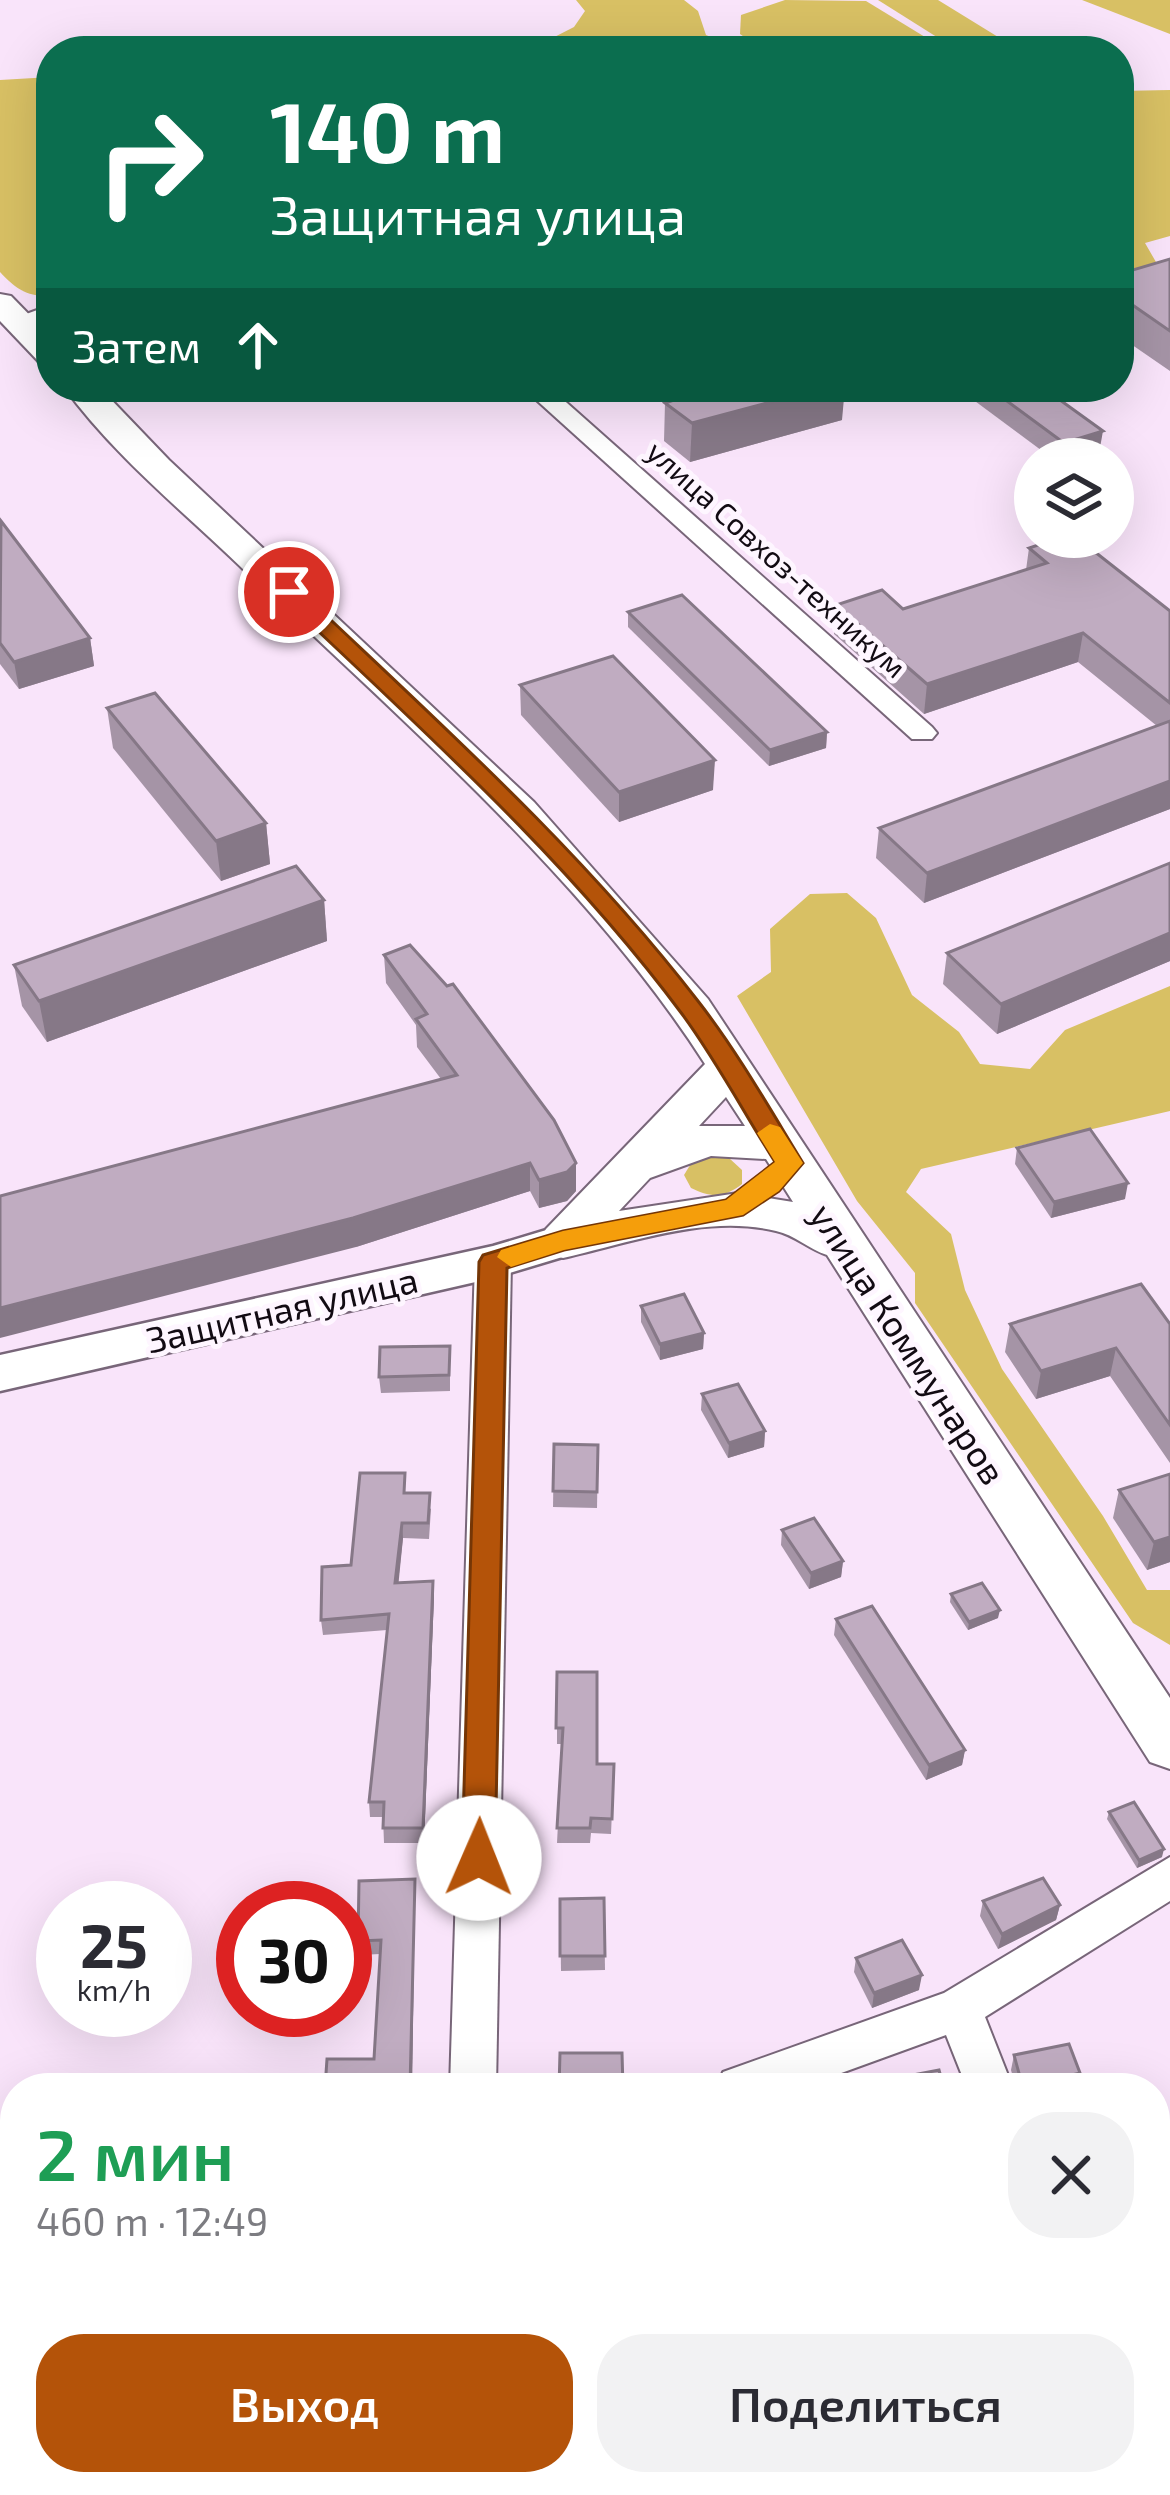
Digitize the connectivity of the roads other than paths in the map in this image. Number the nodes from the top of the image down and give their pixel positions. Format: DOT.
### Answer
graph roads {
  1 [pos="9,312"];
  2 [pos="36,340"];
  3 [pos="95,402"];
  4 [pos="551,402"];
  5 [pos="922,733"];
  6 [pos="728,1068"];
  7 [pos="783,1154"];
  8 [pos="629,1172"];
  9 [pos="734,1208"];
  10 [pos="563,1241"];
  11 [pos="845,1248"];
  12 [pos="493,1262"];
  13 [pos="0,1373"];
  14 [pos="1162,1717"];
  15 [pos="1170,1877"];
  16 [pos="959,2009"];
  17 [pos="473,2073"];
  18 [pos="782,2073"];
  19 [pos="984,2073"];
  1 -- 2 [label="main road"];
  3 -- 6 [label="main road, улица Коммунаров"];
  4 -- 5 [label="street, улица Совхоз-техникум"];
  6 -- 7 [label="main road, улица Коммунаров"];
  6 -- 8 [label="main road"];
  7 -- 8 [label="main road"];
  7 -- 9 [label="main road"];
  7 -- 11 [label="main road, улица Коммунаров"];
  8 -- 10 [label="main road"];
  9 -- 10 [label="main road"];
  9 -- 11 [label="main road"];
  10 -- 12 [label="street, Защитная улица"];
  11 -- 14 [label="main road, улица Коммунаров"];
  12 -- 13 [label="street, Защитная улица"];
  12 -- 17 [label="street"];
  15 -- 16 [label="street"];
  16 -- 18 [label="street"];
  16 -- 19 [label="street"];
}
